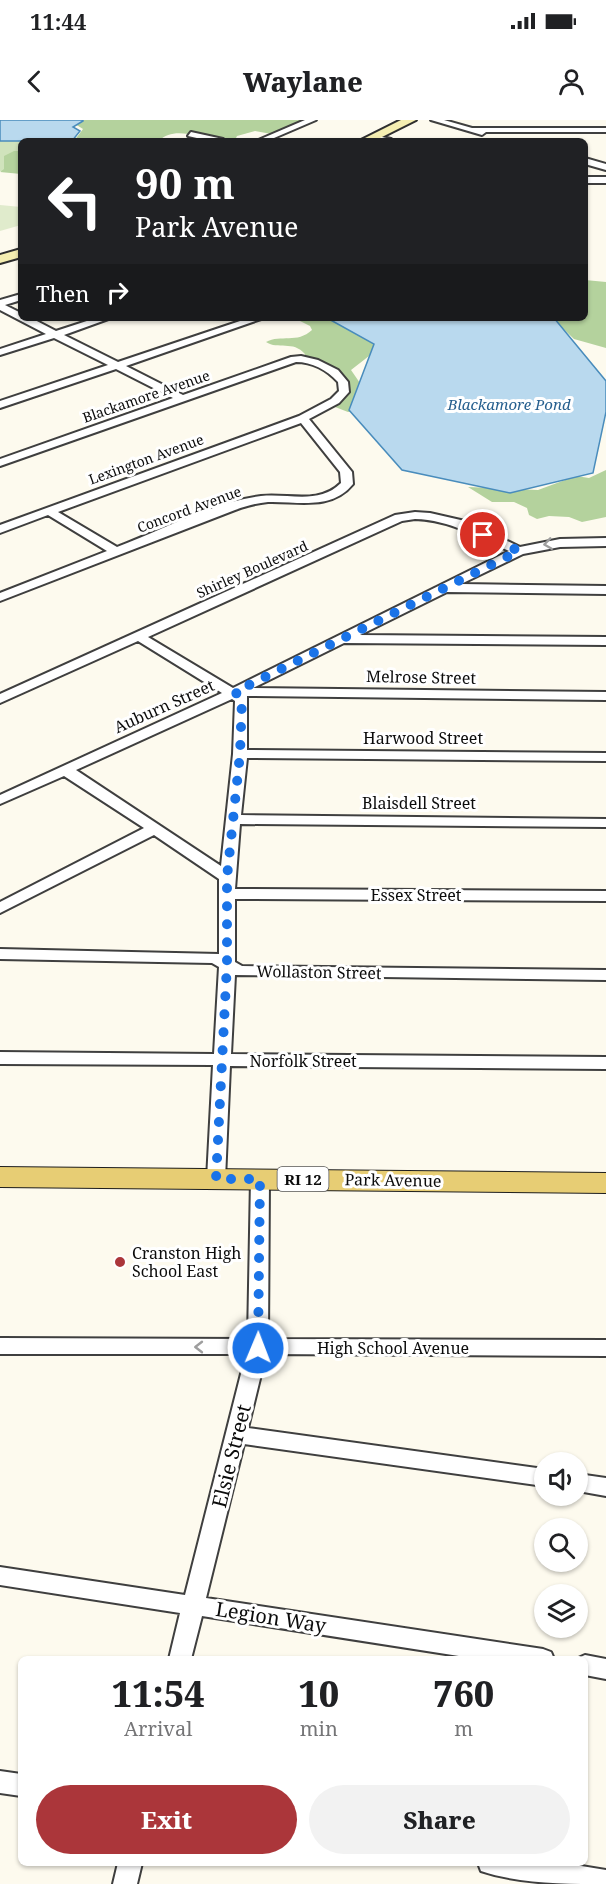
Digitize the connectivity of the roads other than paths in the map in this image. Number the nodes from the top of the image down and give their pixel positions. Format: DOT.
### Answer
graph roads {
  1 [pos="312,120"];
  2 [pos="410,120"];
  3 [pos="435,120"];
  4 [pos="472,130"];
  5 [pos="606,130"];
  6 [pos="191,134"];
  7 [pos="208,138"];
  8 [pos="267,138"];
  9 [pos="371,138"];
  10 [pos="501,138"];
  11 [pos="588,155"];
  12 [pos="596,155"];
  13 [pos="588,162"];
  14 [pos="606,167"];
  15 [pos="588,180"];
  16 [pos="606,180"];
  17 [pos="18,254"];
  18 [pos="1,259"];
  19 [pos="18,298"];
  20 [pos="0,305"];
  21 [pos="18,315"];
  22 [pos="30,321"];
  23 [pos="96,321"];
  24 [pos="250,321"];
  25 [pos="55,334"];
  26 [pos="0,352"];
  27 [pos="302,358"];
  28 [pos="117,365"];
  29 [pos="182,399"];
  30 [pos="0,405"];
  31 [pos="303,418"];
  32 [pos="0,463"];
  33 [pos="49,511"];
  34 [pos="0,529"];
  35 [pos="606,542"];
  36 [pos="519,551"];
  37 [pos="117,552"];
  38 [pos="444,588"];
  39 [pos="606,590"];
  40 [pos="0,597"];
  41 [pos="140,637"];
  42 [pos="339,639"];
  43 [pos="606,641"];
  44 [pos="235,692"];
  45 [pos="606,696"];
  46 [pos="0,699"];
  47 [pos="240,754"];
  48 [pos="606,757"];
  49 [pos="64,769"];
  50 [pos="0,800"];
  51 [pos="232,819"];
  52 [pos="606,823"];
  53 [pos="154,829"];
  54 [pos="227,886"];
  55 [pos="606,896"];
  56 [pos="0,908"];
  57 [pos="0,954"];
  58 [pos="227,964"];
  59 [pos="606,975"];
  60 [pos="0,1058"];
  61 [pos="222,1060"];
  62 [pos="606,1063"];
  63 [pos="0,1177"];
  64 [pos="216,1179"];
  65 [pos="260,1179"];
  66 [pos="606,1183"];
  67 [pos="0,1346"];
  68 [pos="258,1348"];
  69 [pos="606,1348"];
  70 [pos="236,1436"];
  71 [pos="534,1477"];
  72 [pos="588,1484"];
  73 [pos="606,1487"];
  74 [pos="0,1576"];
  75 [pos="194,1605"];
  76 [pos="181,1656"];
  77 [pos="524,1656"];
  78 [pos="588,1666"];
  79 [pos="606,1669"];
  80 [pos="0,1782"];
  81 [pos="18,1785"];
  82 [pos="129,1866"];
  83 [pos="508,1866"];
  84 [pos="606,1882"];
  85 [pos="125,1884"];
  1 -- 8 [label="street"];
  2 -- 9 [label="street"];
  3 -- 4 [label="street"];
  4 -- 5 [label="street"];
  4 -- 10 [label="street"];
  6 -- 7 [label="street"];
  11 -- 12 [label="street"];
  13 -- 14 [label="street"];
  15 -- 16 [label="street"];
  17 -- 18 [label="street"];
  19 -- 20 [label="street"];
  20 -- 21 [label="street"];
  22 -- 25 [label="street"];
  23 -- 25 [label="street"];
  24 -- 28 [label="street"];
  25 -- 26 [label="street"];
  25 -- 28 [label="street"];
  27 -- 29 [label="street, Blackamore Avenue"];
  27 -- 31 [label="street, Lexington Avenue"];
  28 -- 29 [label="street"];
  28 -- 30 [label="street"];
  29 -- 32 [label="street, Blackamore Avenue"];
  31 -- 33 [label="street, Lexington Avenue"];
  31 -- 37 [label="street, Concord Avenue"];
  33 -- 34 [label="street, Lexington Avenue"];
  33 -- 37 [label="street"];
  35 -- 36 [label="street, Auburn Street, one-way"];
  36 -- 38 [label="street, Auburn Street"];
  36 -- 41 [label="street, Shirley Boulevard"];
  37 -- 40 [label="street, Concord Avenue"];
  38 -- 39 [label="street"];
  38 -- 42 [label="street, Auburn Street"];
  41 -- 44 [label="street"];
  41 -- 46 [label="street, Shirley Boulevard"];
  42 -- 43 [label="street"];
  42 -- 44 [label="street, Auburn Street"];
  44 -- 45 [label="street, Melrose Street"];
  44 -- 47 [label="street"];
  44 -- 49 [label="street, Auburn Street"];
  47 -- 48 [label="street, Harwood Street"];
  47 -- 51 [label="street"];
  49 -- 50 [label="street, Auburn Street"];
  49 -- 53 [label="street"];
  51 -- 52 [label="street, Blaisdell Street"];
  51 -- 54 [label="street"];
  53 -- 54 [label="street"];
  53 -- 56 [label="street"];
  54 -- 55 [label="street, Essex Street"];
  54 -- 58 [label="street"];
  57 -- 58 [label="street, Wollaston Street"];
  58 -- 59 [label="street, Wollaston Street"];
  58 -- 61 [label="street"];
  60 -- 61 [label="street, Norfolk Street"];
  61 -- 62 [label="street, Norfolk Street"];
  61 -- 64 [label="street"];
  63 -- 64 [label="main road, Park Avenue / RI 12"];
  64 -- 65 [label="main road, Park Avenue / RI 12"];
  65 -- 66 [label="main road, Park Avenue / RI 12"];
  65 -- 68 [label="street, Elsie Street"];
  68 -- 67 [label="street, High School Avenue, one-way"];
  68 -- 69 [label="street, High School Avenue"];
  68 -- 70 [label="street, Elsie Street"];
  70 -- 71 [label="street"];
  70 -- 75 [label="street, Elsie Street"];
  72 -- 73 [label="street"];
  74 -- 75 [label="street, Legion Way"];
  75 -- 76 [label="street, Elsie Street"];
  75 -- 77 [label="street, Legion Way"];
  78 -- 79 [label="street"];
  80 -- 81 [label="street"];
  82 -- 85 [label="street"];
  83 -- 84 [label="street"];
}
